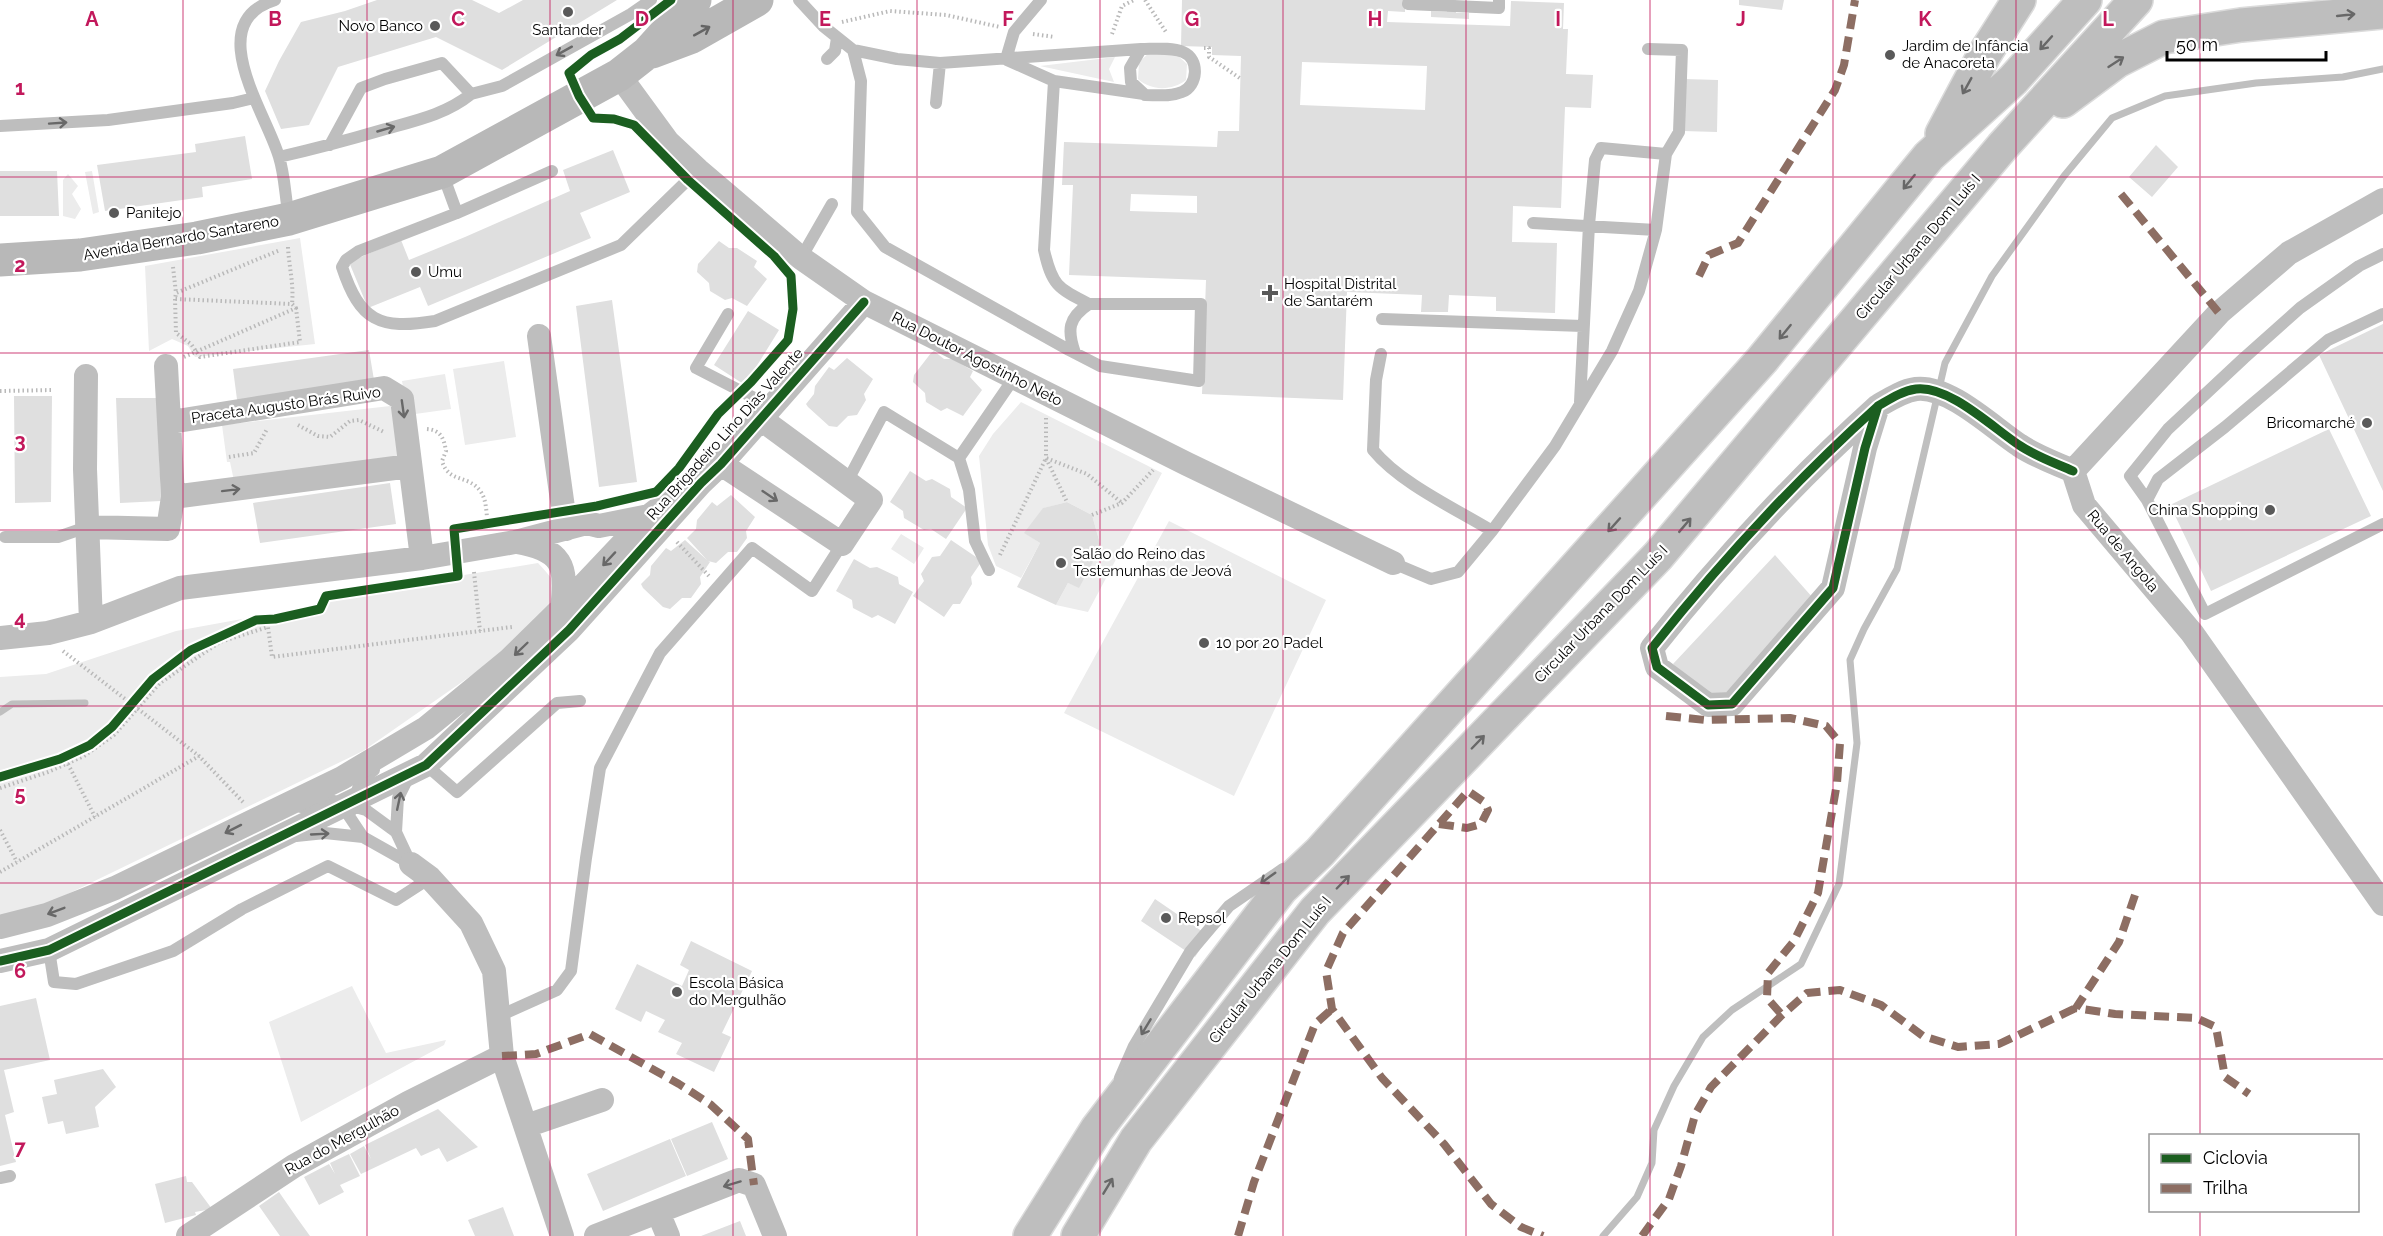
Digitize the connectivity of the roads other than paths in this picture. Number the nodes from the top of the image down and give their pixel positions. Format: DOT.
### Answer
graph roads {
  1 [pos="274,0"];
  2 [pos="651,0"];
  3 [pos="695,0"];
  4 [pos="757,0"];
  5 [pos="799,0"];
  6 [pos="1041,0"];
  7 [pos="1408,0"];
  8 [pos="1499,0"];
  9 [pos="2019,0"];
  10 [pos="2085,0"];
  11 [pos="2136,0"];
  12 [pos="2383,12"];
  13 [pos="837,38"];
  14 [pos="1141,49"];
  15 [pos="1648,49"];
  16 [pos="853,50"];
  17 [pos="647,53"];
  18 [pos="827,59"];
  19 [pos="1006,59"];
  20 [pos="940,63"];
  21 [pos="619,75"];
  22 [pos="1054,81"];
  23 [pos="471,94"];
  24 [pos="1145,94"];
  25 [pos="254,98"];
  26 [pos="936,103"];
  27 [pos="0,126"];
  28 [pos="330,145"];
  29 [pos="2002,147"];
  30 [pos="1666,154"];
  31 [pos="1929,156"];
  32 [pos="279,157"];
  33 [pos="698,170"];
  34 [pos="552,171"];
  35 [pos="442,172"];
  36 [pos="2383,200"];
  37 [pos="832,204"];
  38 [pos="457,213"];
  39 [pos="1533,223"];
  40 [pos="1589,225"];
  41 [pos="1656,230"];
  42 [pos="289,233"];
  43 [pos="2383,254"];
  44 [pos="801,258"];
  45 [pos="0,260"];
  46 [pos="864,302"];
  47 [pos="1089,304"];
  48 [pos="728,314"];
  49 [pos="2383,314"];
  50 [pos="1382,319"];
  51 [pos="1583,326"];
  52 [pos="538,336"];
  53 [pos="1075,353"];
  54 [pos="1381,354"];
  55 [pos="166,366"];
  56 [pos="86,376"];
  57 [pos="1014,378"];
  58 [pos="1580,403"];
  59 [pos="1878,406"];
  60 [pos="766,413"];
  61 [pos="171,422"];
  62 [pos="959,458"];
  63 [pos="721,464"];
  64 [pos="1815,465"];
  65 [pos="410,466"];
  66 [pos="2073,471"];
  67 [pos="846,482"];
  68 [pos="1856,489"];
  69 [pos="173,497"];
  70 [pos="2147,500"];
  71 [pos="655,521"];
  72 [pos="2383,524"];
  73 [pos="87,527"];
  74 [pos="566,529"];
  75 [pos="1492,531"];
  76 [pos="5,537"];
  77 [pos="514,542"];
  78 [pos="842,544"];
  79 [pos="422,558"];
  80 [pos="1393,563"];
  81 [pos="989,570"];
  82 [pos="554,616"];
  83 [pos="91,622"];
  84 [pos="2198,624"];
  85 [pos="0,638"];
  86 [pos="580,701"];
  87 [pos="426,728"];
  88 [pos="418,768"];
  89 [pos="351,803"];
  90 [pos="263,815"];
  91 [pos="396,832"];
  92 [pos="363,837"];
  93 [pos="277,838"];
  94 [pos="421,871"];
  95 [pos="2383,904"];
  96 [pos="0,927"];
  97 [pos="49,950"];
  98 [pos="0,961"];
  99 [pos="499,1016"];
  100 [pos="502,1056"];
  101 [pos="602,1100"];
  102 [pos="526,1126"];
  103 [pos="658,1212"];
  104 [pos="188,1236"];
  105 [pos="562,1236"];
  106 [pos="596,1236"];
  107 [pos="668,1236"];
  108 [pos="776,1236"];
  109 [pos="1030,1236"];
  110 [pos="1078,1236"];
  1 -- 25 [label="lane"];
  2 -- 23 [label="lane, one-way"];
  3 -- 17 [label="main road, Avenida Bernardo Santareno"];
  17 -- 4 [label="main road, Avenida Bernardo Santareno, one-way"];
  5 -- 13 [label="lane"];
  6 -- 19 [label="lane"];
  7 -- 8 [label="lane"];
  9 -- 31 [label="highway, one-way"];
  10 -- 31 [label="highway, one-way"];
  11 -- 29 [label="highway, Circular Urbana Dom Luís I"];
  29 -- 12 [label="highway, one-way"];
  13 -- 16 [label="lane"];
  13 -- 18 [label="lane"];
  14 -- 19 [label="lane"];
  14 -- 24 [label="lane"];
  14 -- 24 [label="lane"];
  15 -- 30 [label="lane"];
  16 -- 20 [label="lane"];
  16 -- 53 [label="lane"];
  17 -- 21 [label="main road, Avenida Bernardo Santareno"];
  19 -- 20 [label="lane"];
  19 -- 22 [label="lane"];
  20 -- 26 [label="lane"];
  21 -- 33 [label="street, Rua Doutor Agostinho Neto"];
  21 -- 35 [label="main road, Avenida Bernardo Santareno"];
  22 -- 24 [label="lane"];
  22 -- 47 [label="lane"];
  28 -- 23 [label="lane, one-way"];
  23 -- 28 [label="lane"];
  27 -- 25 [label="lane, one-way"];
  25 -- 32 [label="lane"];
  28 -- 32 [label="lane"];
  110 -- 29 [label="highway, Circular Urbana Dom Luís I, one-way"];
  30 -- 40 [label="lane"];
  30 -- 41 [label="lane"];
  31 -- 109 [label="highway, one-way"];
  32 -- 42 [label="lane"];
  33 -- 38 [label="lane"];
  33 -- 44 [label="street, Rua Doutor Agostinho Neto"];
  34 -- 38 [label="lane"];
  35 -- 38 [label="lane"];
  35 -- 42 [label="main road, Avenida Bernardo Santareno"];
  36 -- 66 [label="street"];
  37 -- 44 [label="lane"];
  39 -- 40 [label="lane"];
  40 -- 41 [label="lane"];
  40 -- 51 [label="lane"];
  41 -- 58 [label="lane"];
  42 -- 45 [label="main road, Avenida Bernardo Santareno"];
  43 -- 70 [label="lane"];
  44 -- 46 [label="street, Rua Doutor Agostinho Neto"];
  46 -- 57 [label="street, Rua Doutor Agostinho Neto"];
  46 -- 60 [label="street, Rua Brigadeiro Lino Dias Valente"];
  47 -- 53 [label="lane"];
  47 -- 53 [label="lane"];
  48 -- 60 [label="lane"];
  49 -- 70 [label="lane"];
  50 -- 51 [label="lane"];
  51 -- 58 [label="lane"];
  52 -- 74 [label="street"];
  54 -- 75 [label="lane"];
  55 -- 61 [label="street, Praceta Augusto Brás Ruivo"];
  56 -- 73 [label="street"];
  57 -- 62 [label="lane"];
  57 -- 80 [label="street, Rua Doutor Agostinho Neto"];
  58 -- 75 [label="lane"];
  59 -- 64 [label="street"];
  59 -- 66 [label="street"];
  59 -- 68 [label="street"];
  60 -- 63 [label="street, Rua Brigadeiro Lino Dias Valente"];
  60 -- 67 [label="street"];
  61 -- 65 [label="street, Praceta Augusto Brás Ruivo, one-way"];
  61 -- 69 [label="street, Praceta Augusto Brás Ruivo"];
  62 -- 67 [label="lane"];
  62 -- 81 [label="lane"];
  63 -- 71 [label="street, Rua Brigadeiro Lino Dias Valente"];
  63 -- 78 [label="street, one-way"];
  64 -- 68 [label="street"];
  64 -- 68 [label="street"];
  69 -- 65 [label="street, one-way"];
  65 -- 79 [label="street, Praceta Augusto Brás Ruivo"];
  66 -- 84 [label="street, Rua de Angola"];
  67 -- 78 [label="street"];
  69 -- 73 [label="street, Praceta Augusto Brás Ruivo"];
  70 -- 84 [label="lane"];
  71 -- 74 [label="street, Rua Brigadeiro Lino Dias Valente"];
  71 -- 82 [label="street, Rua Brigadeiro Lino Dias Valente, one-way"];
  71 -- 88 [label="street, Rua Brigadeiro Lino Dias Valente"];
  72 -- 84 [label="lane"];
  73 -- 76 [label="lane"];
  73 -- 83 [label="street"];
  74 -- 77 [label="street, Rua Brigadeiro Lino Dias Valente"];
  75 -- 80 [label="lane"];
  77 -- 79 [label="street, Rua Brigadeiro Lino Dias Valente"];
  77 -- 82 [label="street, Rua Brigadeiro Lino Dias Valente"];
  78 -- 99 [label="lane"];
  79 -- 83 [label="street, Rua Brigadeiro Lino Dias Valente"];
  82 -- 87 [label="street, one-way"];
  83 -- 85 [label="street, Rua Brigadeiro Lino Dias Valente"];
  84 -- 95 [label="street, Rua de Angola"];
  86 -- 88 [label="lane"];
  87 -- 89 [label="lane"];
  87 -- 90 [label="street"];
  88 -- 89 [label="street, Rua Brigadeiro Lino Dias Valente"];
  91 -- 88 [label="lane, one-way"];
  89 -- 90 [label="lane"];
  89 -- 91 [label="lane"];
  89 -- 92 [label="lane"];
  89 -- 93 [label="street, Rua Brigadeiro Lino Dias Valente"];
  90 -- 96 [label="street, one-way"];
  91 -- 94 [label="lane"];
  93 -- 92 [label="lane, one-way"];
  92 -- 94 [label="lane"];
  93 -- 97 [label="street, Rua Brigadeiro Lino Dias Valente"];
  94 -- 97 [label="lane"];
  94 -- 99 [label="street"];
  97 -- 98 [label="street, Rua Brigadeiro Lino Dias Valente"];
  99 -- 100 [label="street"];
  100 -- 102 [label="street"];
  100 -- 104 [label="street, Rua do Mergulhão"];
  101 -- 102 [label="street"];
  102 -- 105 [label="street"];
  103 -- 106 [label="street"];
  103 -- 107 [label="street"];
  108 -- 103 [label="street, one-way"];
}
